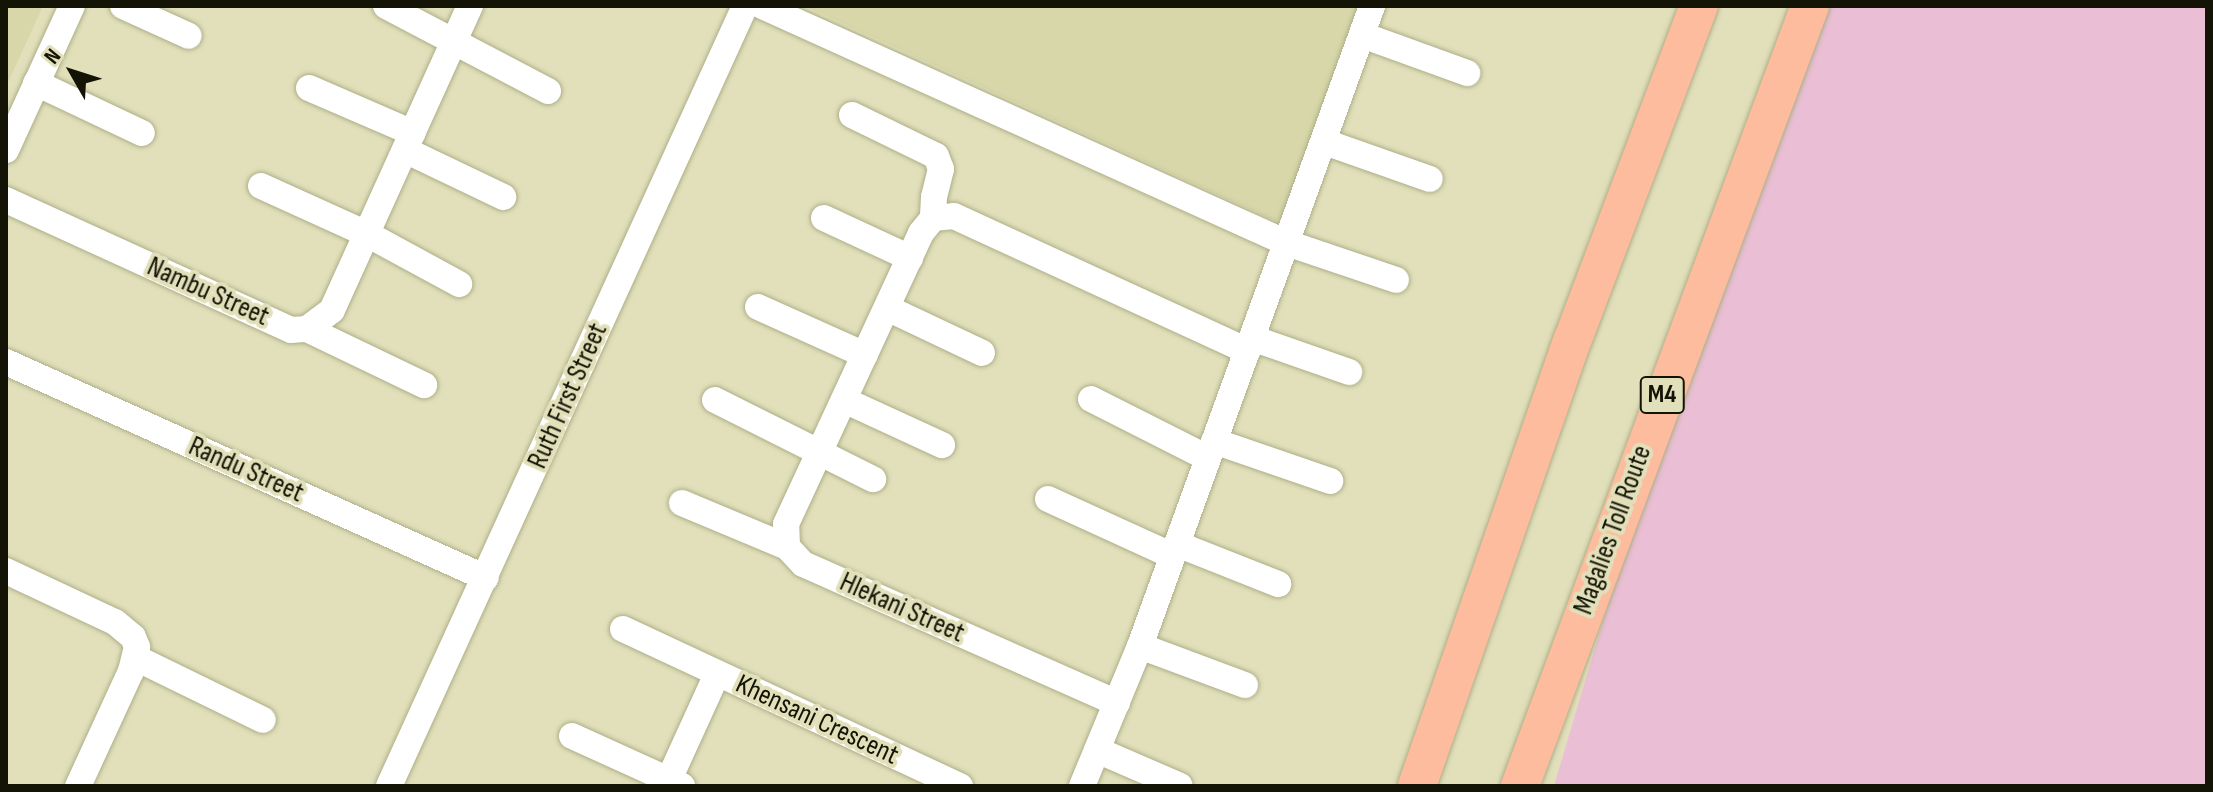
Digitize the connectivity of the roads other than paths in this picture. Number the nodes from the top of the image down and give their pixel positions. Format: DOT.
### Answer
graph roads {
  1 [pos="72,6"];
  2 [pos="123,6"];
  3 [pos="386,6"];
  4 [pos="470,6"];
  5 [pos="745,6"];
  6 [pos="762,6"];
  7 [pos="1372,6"];
  8 [pos="1699,6"];
  9 [pos="1810,6"];
  10 [pos="1362,35"];
  11 [pos="189,36"];
  12 [pos="455,41"];
  13 [pos="1467,73"];
  14 [pos="36,83"];
  15 [pos="309,88"];
  16 [pos="548,91"];
  17 [pos="852,115"];
  18 [pos="142,133"];
  19 [pos="409,141"];
  20 [pos="1325,142"];
  21 [pos="6,150"];
  22 [pos="1430,179"];
  23 [pos="261,186"];
  24 [pos="503,197"];
  25 [pos="6,200"];
  26 [pos="824,218"];
  27 [pos="933,218"];
  28 [pos="367,234"];
  29 [pos="1287,243"];
  30 [pos="910,258"];
  31 [pos="1396,280"];
  32 [pos="459,284"];
  33 [pos="758,307"];
  34 [pos="887,308"];
  35 [pos="307,329"];
  36 [pos="1573,339"];
  37 [pos="1249,344"];
  38 [pos="982,353"];
  39 [pos="865,355"];
  40 [pos="6,362"];
  41 [pos="1349,372"];
  42 [pos="424,385"];
  43 [pos="1091,399"];
  44 [pos="715,400"];
  45 [pos="844,400"];
  46 [pos="1658,407"];
  47 [pos="942,445"];
  48 [pos="1211,450"];
  49 [pos="819,452"];
  50 [pos="873,479"];
  51 [pos="1330,481"];
  52 [pos="1048,499"];
  53 [pos="682,503"];
  54 [pos="787,547"];
  55 [pos="1175,550"];
  56 [pos="6,571"];
  57 [pos="486,578"];
  58 [pos="1278,584"];
  59 [pos="623,629"];
  60 [pos="1140,646"];
  61 [pos="136,658"];
  62 [pos="717,674"];
  63 [pos="1245,685"];
  64 [pos="1117,703"];
  65 [pos="263,720"];
  66 [pos="572,736"];
  67 [pos="1097,750"];
  68 [pos="672,784"];
  69 [pos="78,786"];
  70 [pos="389,786"];
  71 [pos="960,786"];
  72 [pos="1082,786"];
  73 [pos="1180,786"];
  74 [pos="1399,786"];
  75 [pos="1417,786"];
  76 [pos="1520,786"];
  77 [pos="1538,786"];
  1 -- 14 [label="street"];
  2 -- 11 [label="street"];
  3 -- 12 [label="street"];
  4 -- 12 [label="street, Nambu Street"];
  5 -- 57 [label="street, Ruth First Street"];
  6 -- 29 [label="street"];
  7 -- 10 [label="street"];
  8 -- 36 [label="highway"];
  9 -- 46 [label="highway, Magalies Toll Route / M4"];
  10 -- 13 [label="street"];
  10 -- 20 [label="street"];
  12 -- 16 [label="street"];
  12 -- 19 [label="street, Nambu Street"];
  14 -- 18 [label="street"];
  14 -- 21 [label="street"];
  15 -- 19 [label="street"];
  17 -- 27 [label="street"];
  19 -- 24 [label="street"];
  19 -- 28 [label="street, Nambu Street"];
  20 -- 22 [label="street"];
  20 -- 29 [label="street"];
  23 -- 28 [label="street"];
  25 -- 35 [label="street, Nambu Street"];
  26 -- 30 [label="street"];
  27 -- 30 [label="street"];
  27 -- 37 [label="street"];
  28 -- 32 [label="street"];
  28 -- 35 [label="street, Nambu Street"];
  29 -- 31 [label="street"];
  29 -- 37 [label="street"];
  30 -- 34 [label="street"];
  33 -- 39 [label="street"];
  34 -- 38 [label="street"];
  34 -- 39 [label="street"];
  35 -- 42 [label="street"];
  36 -- 74 [label="highway"];
  36 -- 75 [label="highway"];
  37 -- 41 [label="street"];
  37 -- 48 [label="street"];
  39 -- 45 [label="street"];
  40 -- 57 [label="street, Randu Street"];
  43 -- 48 [label="street"];
  44 -- 49 [label="street"];
  45 -- 47 [label="street"];
  45 -- 49 [label="street"];
  46 -- 76 [label="highway, Magalies Toll Route / M4"];
  46 -- 77 [label="highway"];
  48 -- 51 [label="street"];
  48 -- 55 [label="street"];
  49 -- 50 [label="street"];
  49 -- 54 [label="street"];
  52 -- 55 [label="street"];
  53 -- 54 [label="street, Hlekani Street"];
  54 -- 64 [label="street, Hlekani Street"];
  55 -- 58 [label="street"];
  55 -- 60 [label="street"];
  56 -- 61 [label="street"];
  57 -- 70 [label="street, Ruth First Street"];
  59 -- 62 [label="street, Khensani Crescent"];
  60 -- 63 [label="street"];
  60 -- 64 [label="street"];
  61 -- 65 [label="street"];
  61 -- 69 [label="street"];
  62 -- 68 [label="street, Khensani Crescent"];
  62 -- 71 [label="street, Khensani Crescent"];
  64 -- 67 [label="street"];
  66 -- 68 [label="street, Khensani Crescent"];
  67 -- 72 [label="street"];
  67 -- 73 [label="street"];
}
